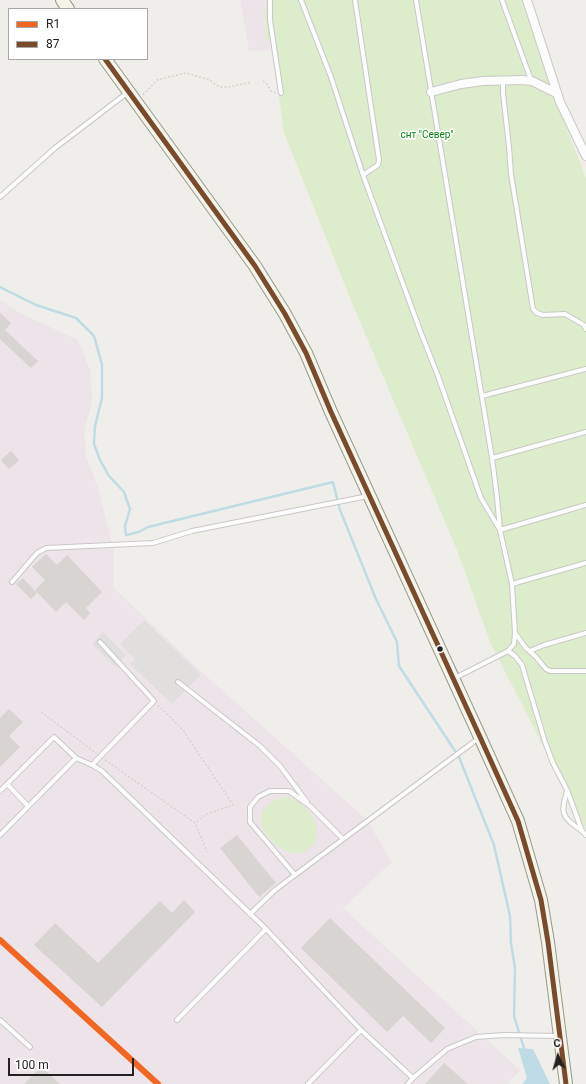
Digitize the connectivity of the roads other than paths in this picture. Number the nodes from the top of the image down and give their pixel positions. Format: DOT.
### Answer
graph roads {
  1 [pos="270,0"];
  2 [pos="301,0"];
  3 [pos="354,0"];
  4 [pos="416,0"];
  5 [pos="502,0"];
  6 [pos="527,0"];
  7 [pos="106,60"];
  8 [pos="503,80"];
  9 [pos="532,82"];
  10 [pos="431,92"];
  11 [pos="281,93"];
  12 [pos="556,93"];
  13 [pos="132,96"];
  14 [pos="586,156"];
  15 [pos="363,176"];
  16 [pos="0,197"];
  17 [pos="586,329"];
  18 [pos="586,369"];
  19 [pos="482,396"];
  20 [pos="586,432"];
  21 [pos="492,458"];
  22 [pos="369,496"];
  23 [pos="586,505"];
  24 [pos="500,530"];
  25 [pos="586,563"];
  26 [pos="12,582"];
  27 [pos="512,584"];
  28 [pos="586,633"];
  29 [pos="515,634"];
  30 [pos="100,642"];
  31 [pos="508,651"];
  32 [pos="530,651"];
  33 [pos="586,671"];
  34 [pos="454,679"];
  35 [pos="178,682"];
  36 [pos="480,737"];
  37 [pos="76,758"];
  38 [pos="92,765"];
  39 [pos="7,784"];
  40 [pos="567,790"];
  41 [pos="0,791"];
  42 [pos="28,806"];
  43 [pos="310,806"];
  44 [pos="582,831"];
  45 [pos="0,835"];
  46 [pos="586,835"];
  47 [pos="343,839"];
  48 [pos="295,875"];
  49 [pos="250,914"];
  50 [pos="266,929"];
  51 [pos="0,1020"];
  52 [pos="177,1020"];
  53 [pos="361,1030"];
  54 [pos="560,1036"];
  55 [pos="30,1048"];
  56 [pos="413,1078"];
  57 [pos="308,1084"];
  58 [pos="408,1084"];
  59 [pos="566,1084"];
  1 -- 11 [label="lane"];
  2 -- 15 [label="lane"];
  3 -- 15 [label="lane"];
  4 -- 10 [label="lane"];
  5 -- 9 [label="lane"];
  6 -- 12 [label="street"];
  7 -- 13 [label="street"];
  8 -- 9 [label="street"];
  8 -- 10 [label="street"];
  8 -- 17 [label="lane"];
  9 -- 12 [label="street"];
  10 -- 19 [label="lane"];
  12 -- 14 [label="street"];
  13 -- 16 [label="lane"];
  13 -- 22 [label="street"];
  15 -- 24 [label="lane"];
  18 -- 19 [label="lane"];
  19 -- 21 [label="lane"];
  20 -- 21 [label="lane"];
  21 -- 24 [label="lane"];
  22 -- 26 [label="lane"];
  22 -- 34 [label="street"];
  23 -- 24 [label="lane"];
  24 -- 27 [label="lane"];
  25 -- 27 [label="lane"];
  27 -- 29 [label="lane"];
  28 -- 32 [label="lane"];
  29 -- 31 [label="lane"];
  29 -- 32 [label="lane"];
  30 -- 38 [label="lane"];
  31 -- 34 [label="lane"];
  31 -- 40 [label="lane"];
  32 -- 33 [label="lane"];
  34 -- 36 [label="street"];
  35 -- 43 [label="lane"];
  36 -- 47 [label="lane"];
  36 -- 54 [label="street"];
  37 -- 38 [label="lane"];
  37 -- 39 [label="lane"];
  37 -- 42 [label="lane"];
  38 -- 49 [label="lane"];
  39 -- 41 [label="lane"];
  39 -- 42 [label="lane"];
  40 -- 44 [label="lane"];
  40 -- 44 [label="lane"];
  42 -- 45 [label="lane"];
  43 -- 47 [label="lane"];
  43 -- 48 [label="lane"];
  44 -- 46 [label="lane"];
  47 -- 48 [label="lane"];
  48 -- 49 [label="lane"];
  49 -- 50 [label="lane"];
  50 -- 52 [label="lane"];
  50 -- 53 [label="lane"];
  51 -- 55 [label="lane"];
  53 -- 56 [label="lane"];
  53 -- 57 [label="lane"];
  54 -- 56 [label="lane"];
  54 -- 59 [label="street"];
  56 -- 58 [label="lane"];
}
